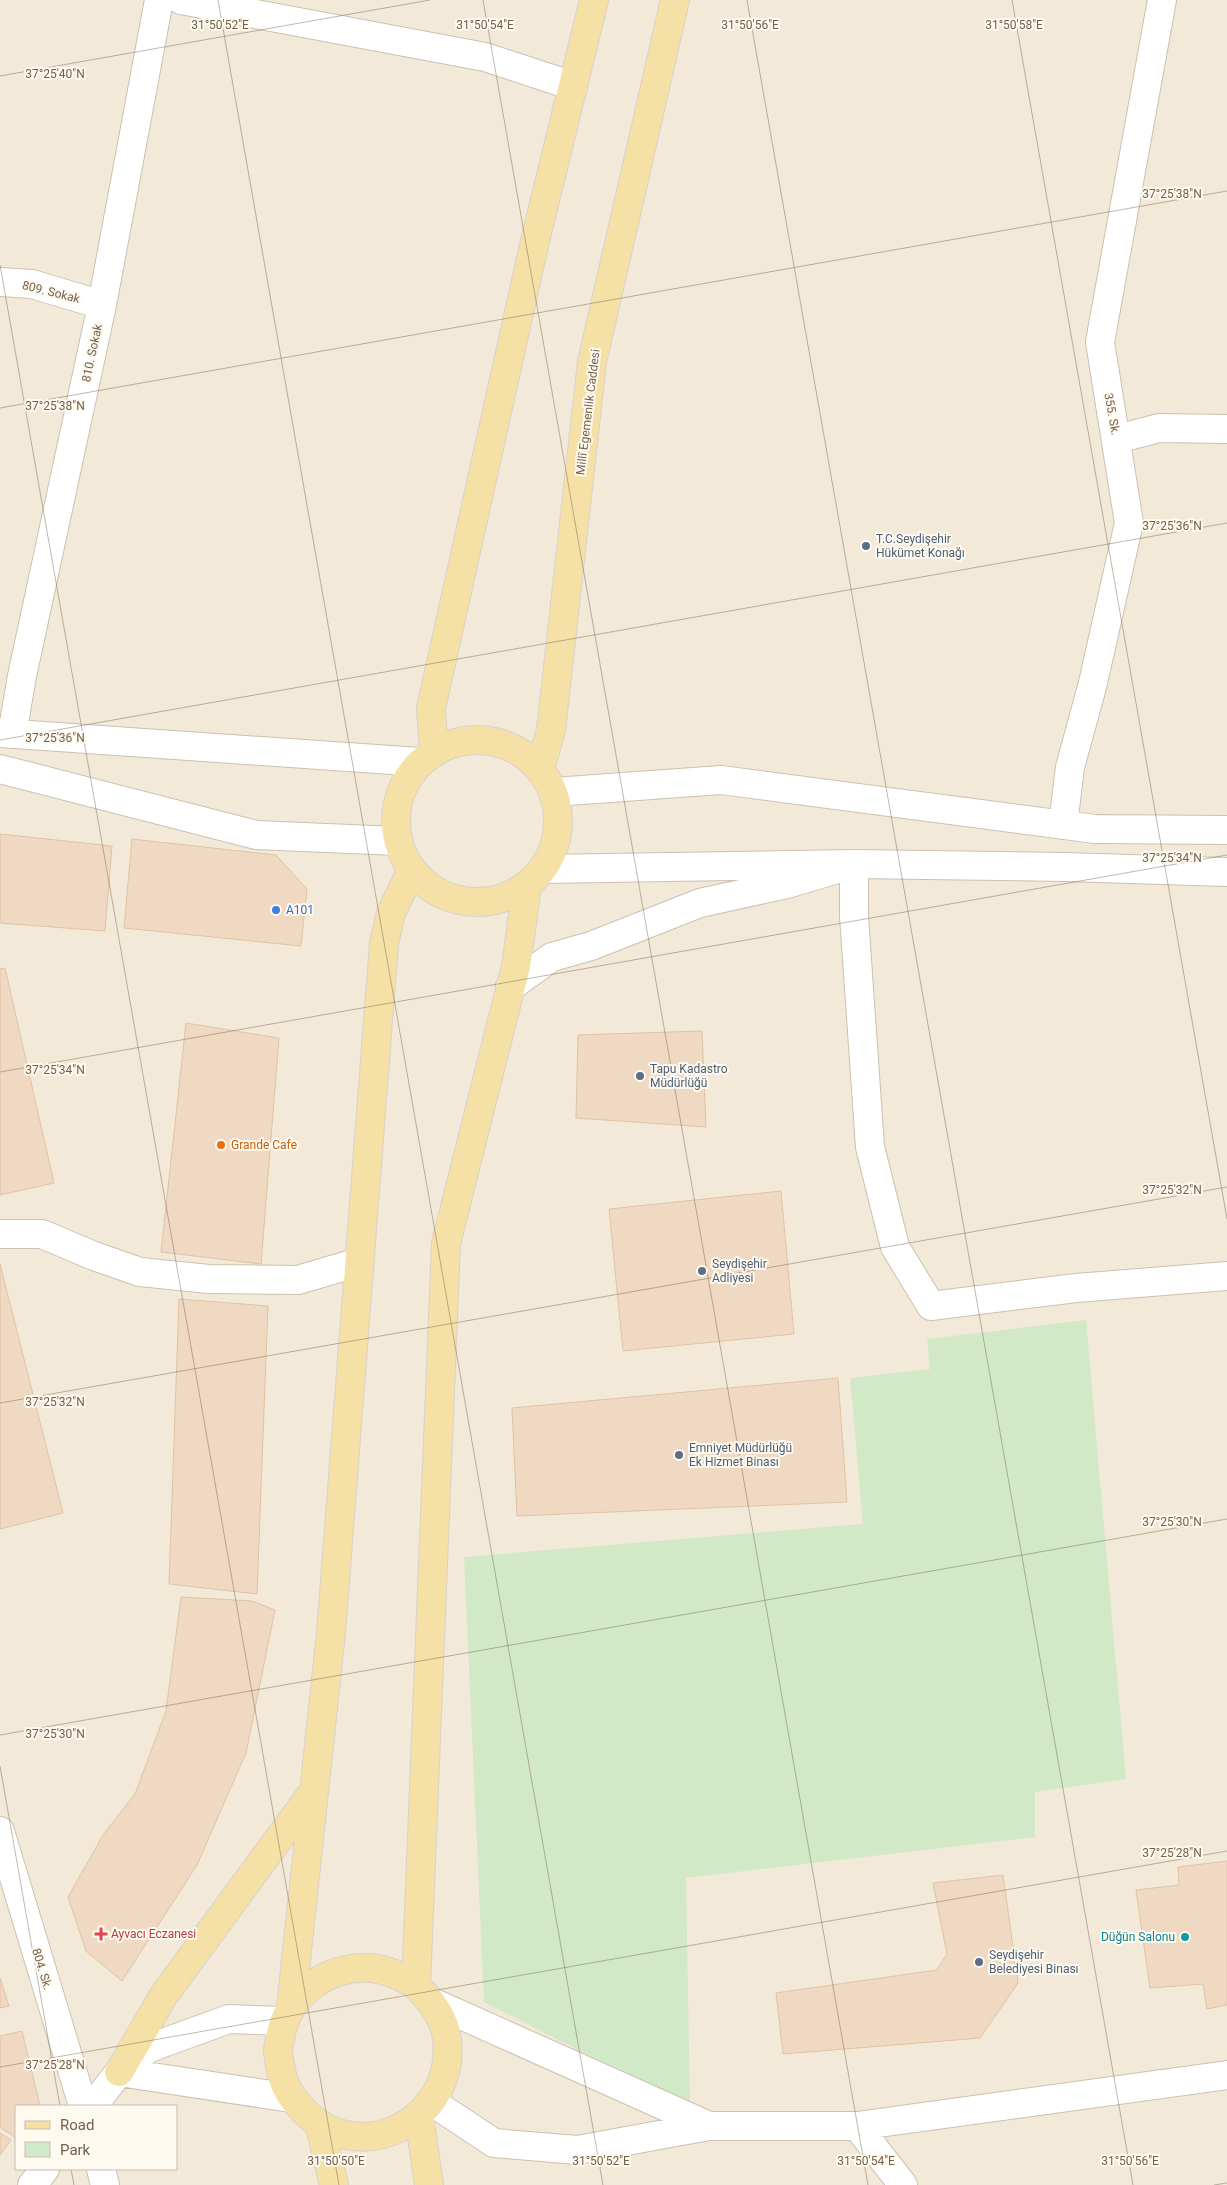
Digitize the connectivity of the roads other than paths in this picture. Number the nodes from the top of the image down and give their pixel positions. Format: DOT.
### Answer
graph roads {
  1 [pos="159,0"];
  2 [pos="181,0"];
  3 [pos="594,0"];
  4 [pos="675,0"];
  5 [pos="1162,0"];
  6 [pos="573,86"];
  7 [pos="0,282"];
  8 [pos="102,305"];
  9 [pos="1227,429"];
  10 [pos="1117,439"];
  11 [pos="6,734"];
  12 [pos="427,757"];
  13 [pos="0,769"];
  14 [pos="540,769"];
  15 [pos="554,792"];
  16 [pos="1063,825"];
  17 [pos="1227,830"];
  18 [pos="397,841"];
  19 [pos="854,864"];
  20 [pos="412,869"];
  21 [pos="1227,872"];
  22 [pos="535,878"];
  23 [pos="510,987"];
  24 [pos="0,1234"];
  25 [pos="359,1262"];
  26 [pos="1227,1276"];
  27 [pos="314,1790"];
  28 [pos="0,1831"];
  29 [pos="424,1994"];
  30 [pos="287,2014"];
  31 [pos="119,2072"];
  32 [pos="1227,2075"];
  33 [pos="291,2098"];
  34 [pos="83,2105"];
  35 [pos="94,2105"];
  36 [pos="426,2109"];
  37 [pos="320,2126"];
  38 [pos="709,2126"];
  39 [pos="857,2126"];
  40 [pos="44,2170"];
  41 [pos="101,2170"];
  42 [pos="32,2185"];
  43 [pos="105,2185"];
  44 [pos="334,2185"];
  45 [pos="429,2185"];
  46 [pos="903,2185"];
  1 -- 8 [label="street, 810. Sokak"];
  2 -- 6 [label="street"];
  3 -- 6 [label="main road"];
  4 -- 14 [label="main road, Millî Egemenlik Caddesi"];
  5 -- 10 [label="street, 355. Sk."];
  6 -- 12 [label="main road"];
  7 -- 8 [label="street, 809. Sokak"];
  8 -- 11 [label="street, 810. Sokak"];
  9 -- 10 [label="street"];
  10 -- 16 [label="street, 355. Sk."];
  11 -- 12 [label="street"];
  12 -- 14 [label="main road"];
  12 -- 18 [label="main road"];
  13 -- 18 [label="street"];
  14 -- 15 [label="main road"];
  15 -- 16 [label="street"];
  15 -- 22 [label="main road"];
  16 -- 17 [label="street"];
  18 -- 20 [label="main road"];
  19 -- 21 [label="street"];
  19 -- 22 [label="street"];
  19 -- 23 [label="street"];
  19 -- 26 [label="street"];
  20 -- 22 [label="main road"];
  20 -- 25 [label="main road"];
  22 -- 23 [label="main road"];
  23 -- 29 [label="main road"];
  24 -- 25 [label="street"];
  25 -- 27 [label="main road"];
  27 -- 30 [label="main road"];
  27 -- 31 [label="main road"];
  28 -- 34 [label="street, 804. Sk."];
  29 -- 30 [label="main road"];
  29 -- 36 [label="main road"];
  29 -- 38 [label="street"];
  30 -- 31 [label="street"];
  30 -- 33 [label="main road"];
  31 -- 33 [label="street"];
  31 -- 35 [label="street"];
  32 -- 39 [label="street"];
  33 -- 37 [label="main road"];
  36 -- 37 [label="main road"];
  36 -- 38 [label="street"];
  36 -- 45 [label="main road"];
  37 -- 44 [label="main road"];
  38 -- 39 [label="street"];
  39 -- 46 [label="street"];
  40 -- 42 [label="street"];
  41 -- 43 [label="street"];
}
